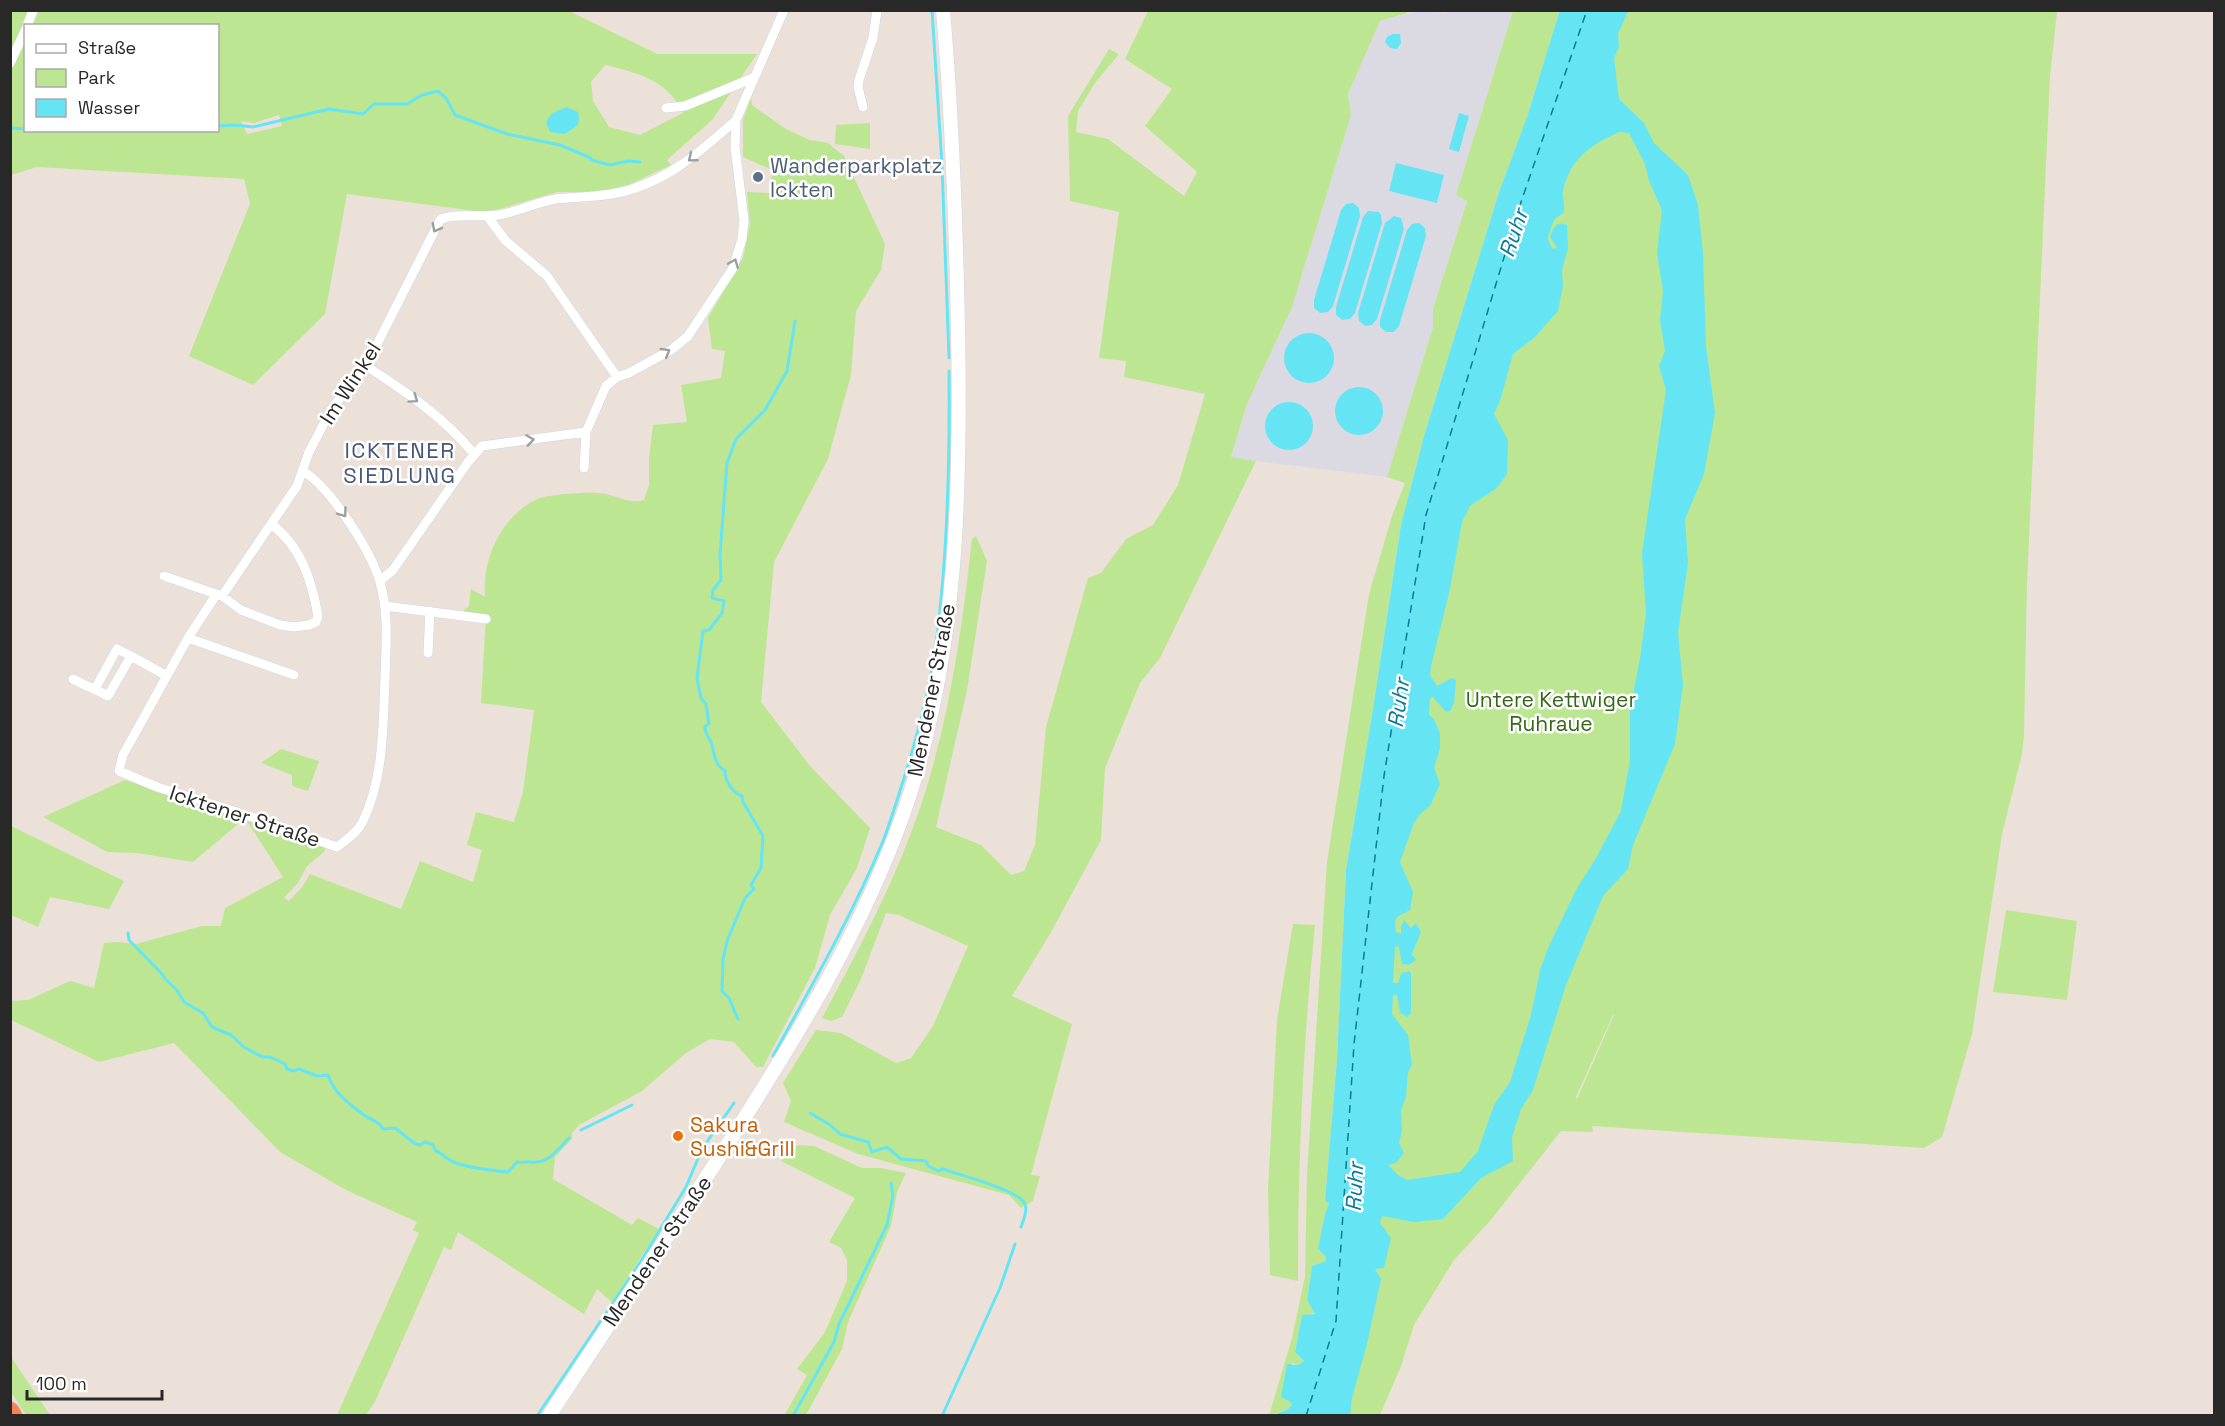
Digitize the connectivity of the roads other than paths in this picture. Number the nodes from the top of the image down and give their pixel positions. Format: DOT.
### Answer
graph roads {
  1 [pos="33,10"];
  2 [pos="784,10"];
  3 [pos="877,10"];
  4 [pos="943,10"];
  5 [pos="27,24"];
  6 [pos="24,32"];
  7 [pos="10,63"];
  8 [pos="753,78"];
  9 [pos="863,107"];
  10 [pos="666,108"];
  11 [pos="736,120"];
  12 [pos="488,217"];
  13 [pos="366,366"];
  14 [pos="616,377"];
  15 [pos="586,432"];
  16 [pos="474,454"];
  17 [pos="584,468"];
  18 [pos="303,471"];
  19 [pos="271,524"];
  20 [pos="380,581"];
  21 [pos="168,589"];
  22 [pos="219,595"];
  23 [pos="385,606"];
  24 [pos="430,611"];
  25 [pos="486,619"];
  26 [pos="188,638"];
  27 [pos="428,653"];
  28 [pos="131,656"];
  29 [pos="294,675"];
  30 [pos="167,676"];
  31 [pos="73,679"];
  32 [pos="95,688"];
  33 [pos="119,771"];
  34 [pos="10,1412"];
  35 [pos="13,1416"];
  36 [pos="549,1416"];
  1 -- 5 [label="street"];
  2 -- 8 [label="street"];
  3 -- 9 [label="street"];
  4 -- 36 [label="main road, Mendener Straße"];
  6 -- 7 [label="street"];
  8 -- 10 [label="street"];
  8 -- 11 [label="street"];
  11 -- 12 [label="street, one-way"];
  14 -- 11 [label="street, one-way"];
  12 -- 13 [label="street, Im Winkel, one-way"];
  12 -- 14 [label="street"];
  13 -- 16 [label="street, one-way"];
  13 -- 18 [label="street, Im Winkel"];
  14 -- 15 [label="street"];
  16 -- 15 [label="street, one-way"];
  15 -- 17 [label="street"];
  16 -- 20 [label="street"];
  18 -- 19 [label="street, Im Winkel"];
  18 -- 20 [label="street, Icktener Straße, one-way"];
  19 -- 22 [label="street, Im Winkel"];
  19 -- 22 [label="street"];
  20 -- 23 [label="street, Icktener Straße"];
  21 -- 22 [label="street"];
  22 -- 26 [label="street, Im Winkel"];
  23 -- 24 [label="street"];
  23 -- 33 [label="street, Icktener Straße"];
  24 -- 25 [label="street"];
  24 -- 27 [label="street"];
  26 -- 29 [label="street"];
  26 -- 30 [label="street, Im Winkel"];
  28 -- 30 [label="street"];
  28 -- 32 [label="street"];
  28 -- 32 [label="street"];
  30 -- 33 [label="street, Im Winkel"];
  31 -- 32 [label="street"];
  34 -- 35 [label="highway"];
}
